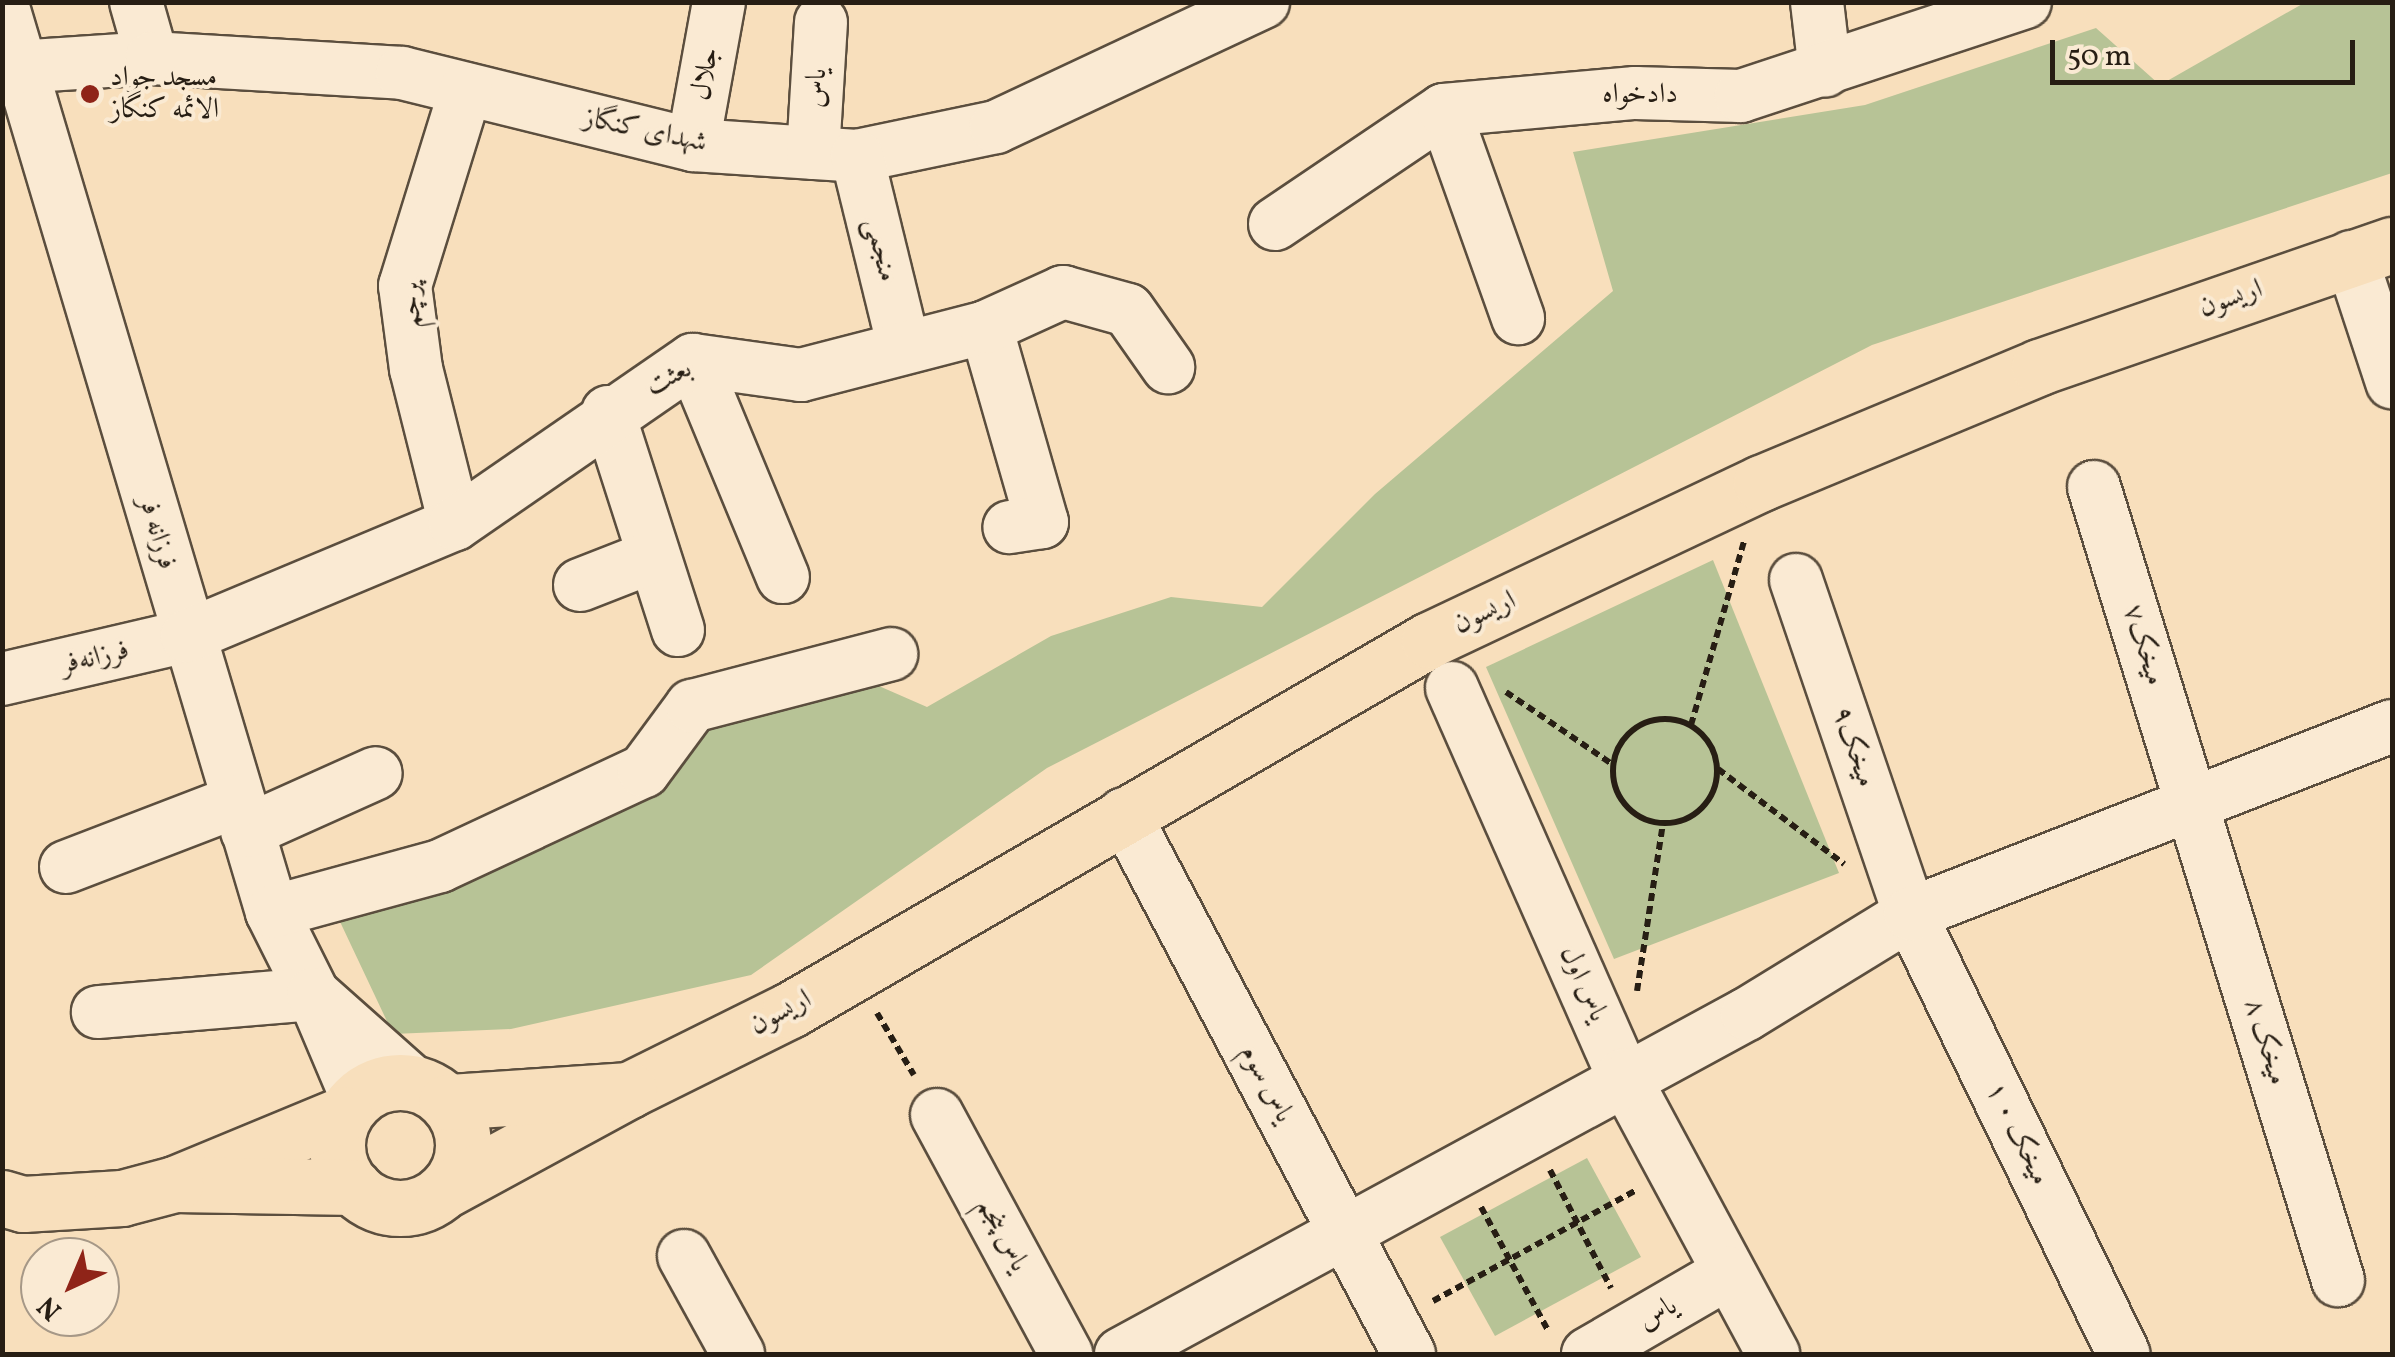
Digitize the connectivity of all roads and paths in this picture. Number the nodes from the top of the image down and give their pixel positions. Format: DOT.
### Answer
graph roads {
  1 [pos="136,2"];
  2 [pos="719,2"];
  3 [pos="1817,2"];
  4 [pos="2026,2"];
  5 [pos="2,4"];
  6 [pos="1248,6"];
  7 [pos="821,22"];
  8 [pos="152,58"];
  9 [pos="12,66"];
  10 [pos="1824,71"];
  11 [pos="466,89"];
  12 [pos="1444,110"];
  13 [pos="692,144"];
  14 [pos="835,155"];
  15 [pos="1274,224"];
  16 [pos="2372,251"];
  17 [pos="1518,318"];
  18 [pos="986,327"];
  19 [pos="903,343"];
  20 [pos="693,360"];
  21 [pos="1168,366"];
  22 [pos="2392,382"];
  23 [pos="608,412"];
  24 [pos="1761,482"];
  25 [pos="2094,487"];
  26 [pos="456,524"];
  27 [pos="1009,528"];
  28 [pos="654,556"];
  29 [pos="782,577"];
  30 [pos="1796,580"];
  31 [pos="580,585"];
  32 [pos="678,630"];
  33 [pos="187,636"];
  34 [pos="891,654"];
  35 [pos="2,679"];
  36 [pos="1471,685"];
  37 [pos="1691,725"];
  38 [pos="2392,726"];
  39 [pos="1612,764"];
  40 [pos="1718,768"];
  41 [pos="376,773"];
  42 [pos="2192,804"];
  43 [pos="1124,814"];
  44 [pos="242,816"];
  45 [pos="1662,824"];
  46 [pos="66,868"];
  47 [pos="1851,869"];
  48 [pos="272,912"];
  49 [pos="1910,914"];
  50 [pos="854,973"];
  51 [pos="314,994"];
  52 [pos="1636,998"];
  53 [pos="98,1012"];
  54 [pos="1623,1075"];
  55 [pos="629,1090"];
  56 [pos="429,1092"];
  57 [pos="351,1106"];
  58 [pos="937,1115"];
  59 [pos="1528,1128"];
  60 [pos="1460,1166"];
  61 [pos="1674,1170"];
  62 [pos="174,1184"];
  63 [pos="354,1187"];
  64 [pos="444,1191"];
  65 [pos="2,1198"];
  66 [pos="1577,1222"];
  67 [pos="1344,1231"];
  68 [pos="684,1256"];
  69 [pos="1509,1259"];
  70 [pos="1728,1273"];
  71 [pos="2338,1280"];
  72 [pos="1633,1329"];
  73 [pos="1401,1339"];
  74 [pos="1570,1348"];
  75 [pos="738,1354"];
  76 [pos="1066,1354"];
  77 [pos="1122,1354"];
  78 [pos="1773,1354"];
  79 [pos="2124,1354"];
  1 -- 8 [label="street"];
  2 -- 13 [label="street, جلال"];
  3 -- 10 [label="street"];
  4 -- 10 [label="street, دادخواه"];
  5 -- 9 [label="street, فرزانه فر"];
  6 -- 14 [label="street, شهدای کنگاز"];
  7 -- 14 [label="street, یاس"];
  8 -- 9 [label="street, شهدای کنگاز"];
  8 -- 11 [label="street, شهدای کنگاز"];
  9 -- 33 [label="street, فرزانه فر"];
  10 -- 12 [label="street, دادخواه"];
  11 -- 13 [label="street, شهدای کنگاز"];
  11 -- 26 [label="street, پرچم"];
  12 -- 15 [label="street, دادخواه"];
  12 -- 17 [label="street"];
  13 -- 14 [label="street, شهدای کنگاز"];
  14 -- 19 [label="street, منجمی"];
  16 -- 22 [label="street"];
  16 -- 24 [label="main road, اریسون"];
  18 -- 19 [label="street, بعثت"];
  18 -- 21 [label="street, بعثت"];
  18 -- 27 [label="street"];
  19 -- 20 [label="street, بعثت"];
  20 -- 23 [label="street, بعثت"];
  20 -- 29 [label="street"];
  23 -- 26 [label="street, بعثت"];
  23 -- 28 [label="street"];
  24 -- 37 [label="path"];
  24 -- 43 [label="main road, اریسون"];
  25 -- 42 [label="street, میخک۷"];
  26 -- 33 [label="street, بعثت"];
  28 -- 31 [label="street"];
  28 -- 32 [label="street"];
  30 -- 49 [label="street, میخک۹"];
  33 -- 35 [label="street, فرزانه‌فر"];
  33 -- 44 [label="street, فرزانه فر"];
  34 -- 48 [label="street"];
  36 -- 39 [label="path"];
  36 -- 54 [label="street, یاس اول"];
  37 -- 39 [label="path"];
  37 -- 40 [label="path"];
  38 -- 42 [label="street"];
  39 -- 45 [label="path"];
  40 -- 45 [label="path"];
  40 -- 47 [label="path"];
  41 -- 44 [label="street"];
  42 -- 49 [label="street"];
  42 -- 71 [label="street, میخک ۸"];
  43 -- 50 [label="main road, اریسون"];
  43 -- 67 [label="street, یاس سوم"];
  44 -- 46 [label="street"];
  44 -- 48 [label="street, فرزانه فر"];
  45 -- 52 [label="path"];
  48 -- 51 [label="street, فرزانه فر"];
  49 -- 54 [label="street"];
  49 -- 79 [label="street, میخک ۰ ۱"];
  50 -- 55 [label="main road, اریسون"];
  50 -- 58 [label="path"];
  51 -- 53 [label="street"];
  51 -- 56 [label="street"];
  51 -- 57 [label="street, فرزانه فر"];
  54 -- 59 [label="street"];
  54 -- 61 [label="street, یاس اول"];
  55 -- 56 [label="main road"];
  55 -- 64 [label="main road, اریسون"];
  56 -- 57 [label="main road"];
  56 -- 64 [label="main road"];
  57 -- 62 [label="main road"];
  57 -- 63 [label="main road"];
  58 -- 76 [label="street, یاس پنجم"];
  59 -- 60 [label="street"];
  59 -- 66 [label="path"];
  60 -- 67 [label="street"];
  60 -- 69 [label="path"];
  61 -- 66 [label="path"];
  61 -- 70 [label="street, یاس اول"];
  62 -- 63 [label="main road"];
  62 -- 65 [label="main road"];
  63 -- 64 [label="main road"];
  66 -- 69 [label="path"];
  66 -- 72 [label="path"];
  67 -- 73 [label="street, یاس سوم"];
  67 -- 77 [label="street"];
  68 -- 75 [label="street"];
  69 -- 73 [label="path"];
  69 -- 74 [label="path"];
  70 -- 72 [label="street, یاس"];
  70 -- 78 [label="street, یاس اول"];
  72 -- 74 [label="street, یاس"];
}
